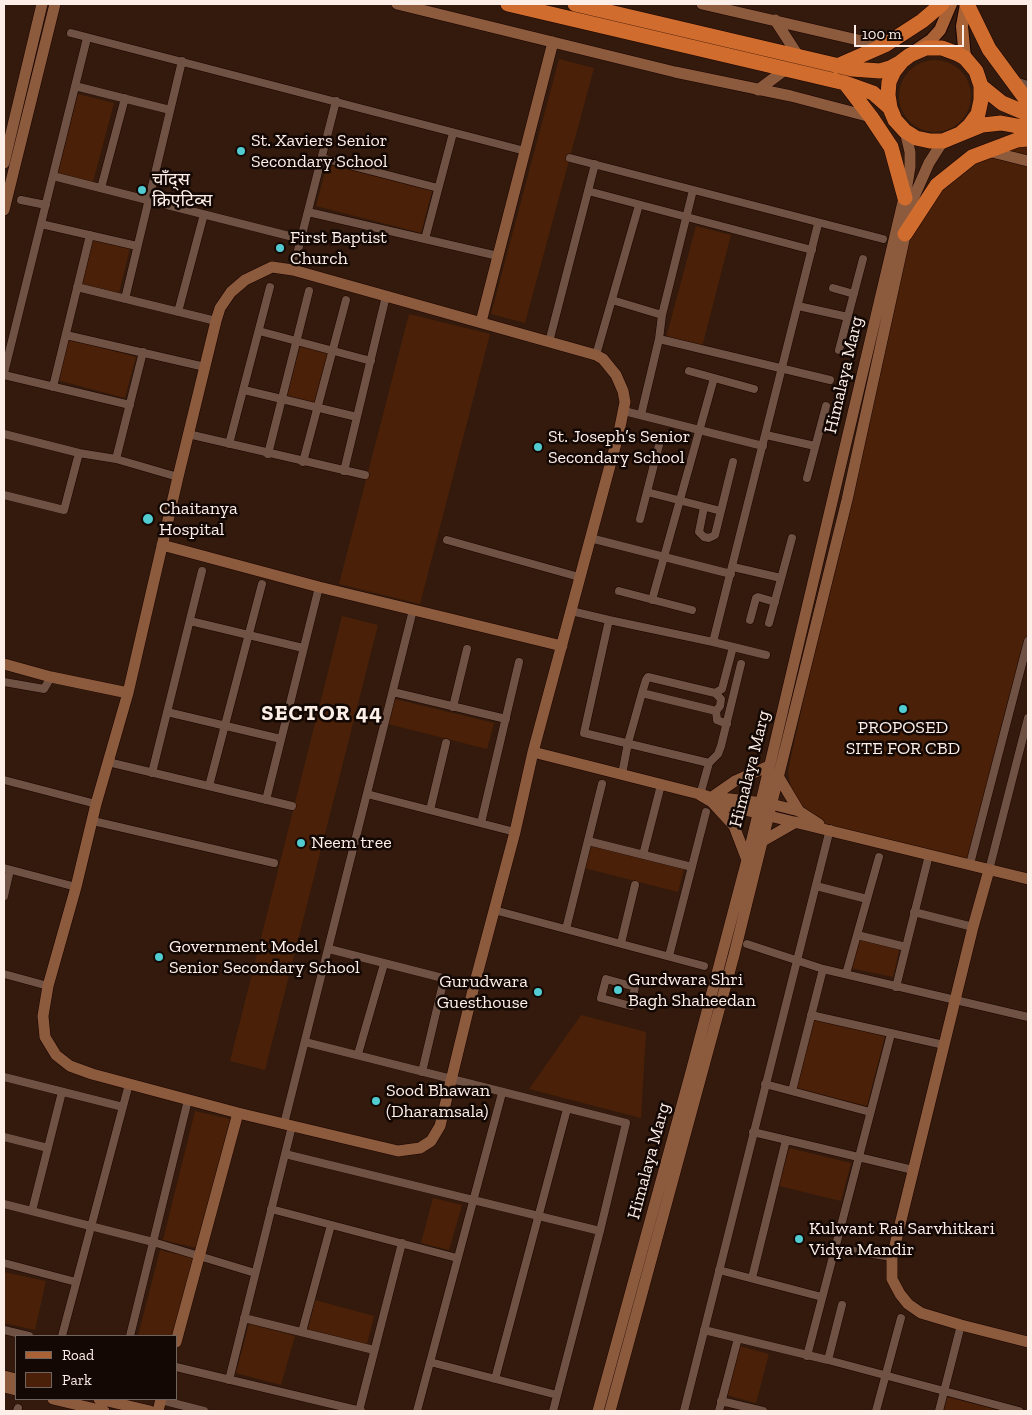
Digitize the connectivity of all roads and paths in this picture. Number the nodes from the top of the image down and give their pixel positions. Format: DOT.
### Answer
graph roads {
  1 [pos="42,4"];
  2 [pos="55,4"];
  3 [pos="397,4"];
  4 [pos="508,4"];
  5 [pos="575,4"];
  6 [pos="702,4"];
  7 [pos="942,4"];
  8 [pos="951,4"];
  9 [pos="966,4"];
  10 [pos="775,20"];
  11 [pos="71,33"];
  12 [pos="87,38"];
  13 [pos="553,42"];
  14 [pos="884,46"];
  15 [pos="799,57"];
  16 [pos="906,58"];
  17 [pos="965,58"];
  18 [pos="182,61"];
  19 [pos="837,66"];
  20 [pos="786,69"];
  21 [pos="1011,80"];
  22 [pos="845,83"];
  23 [pos="1028,85"];
  24 [pos="75,86"];
  25 [pos="981,86"];
  26 [pos="758,90"];
  27 [pos="125,98"];
  28 [pos="336,101"];
  29 [pos="1028,102"];
  30 [pos="890,108"];
  31 [pos="170,110"];
  32 [pos="1028,114"];
  33 [pos="872,117"];
  34 [pos="1028,128"];
  35 [pos="904,131"];
  36 [pos="453,133"];
  37 [pos="960,134"];
  38 [pos="1028,139"];
  39 [pos="943,141"];
  40 [pos="524,151"];
  41 [pos="988,151"];
  42 [pos="322,158"];
  43 [pos="570,158"];
  44 [pos="1028,161"];
  45 [pos="4,162"];
  46 [pos="594,164"];
  47 [pos="53,176"];
  48 [pos="101,188"];
  49 [pos="438,188"];
  50 [pos="693,190"];
  51 [pos="588,191"];
  52 [pos="904,198"];
  53 [pos="21,200"];
  54 [pos="149,200"];
  55 [pos="46,205"];
  56 [pos="639,205"];
  57 [pos="4,210"];
  58 [pos="308,212"];
  59 [pos="204,214"];
  60 [pos="687,217"];
  61 [pos="41,224"];
  62 [pos="818,224"];
  63 [pos="905,234"];
  64 [pos="90,235"];
  65 [pos="301,239"];
  66 [pos="425,239"];
  67 [pos="883,240"];
  68 [pos="137,246"];
  69 [pos="812,250"];
  70 [pos="498,256"];
  71 [pos="863,259"];
  72 [pos="293,270"];
  73 [pos="77,287"];
  74 [pos="270,287"];
  75 [pos="833,288"];
  76 [pos="309,291"];
  77 [pos="854,294"];
  78 [pos="386,296"];
  79 [pos="125,299"];
  80 [pos="346,300"];
  81 [pos="612,300"];
  82 [pos="798,306"];
  83 [pos="178,312"];
  84 [pos="662,315"];
  85 [pos="848,317"];
  86 [pos="216,321"];
  87 [pos="481,322"];
  88 [pos="259,331"];
  89 [pos="66,334"];
  90 [pos="659,338"];
  91 [pos="296,342"];
  92 [pos="549,342"];
  93 [pos="839,350"];
  94 [pos="333,351"];
  95 [pos="143,352"];
  96 [pos="596,355"];
  97 [pos="371,361"];
  98 [pos="205,366"];
  99 [pos="782,368"];
  100 [pos="689,371"];
  101 [pos="4,374"];
  102 [pos="714,378"];
  103 [pos="830,380"];
  104 [pos="53,387"];
  105 [pos="754,389"];
  106 [pos="244,390"];
  107 [pos="282,399"];
  108 [pos="130,405"];
  109 [pos="826,406"];
  110 [pos="318,408"];
  111 [pos="624,411"];
  112 [pos="641,415"];
  113 [pos="357,417"];
  114 [pos="699,431"];
  115 [pos="4,434"];
  116 [pos="188,434"];
  117 [pos="766,434"];
  118 [pos="229,444"];
  119 [pos="659,445"];
  120 [pos="763,446"];
  121 [pos="816,446"];
  122 [pos="79,453"];
  123 [pos="268,454"];
  124 [pos="116,459"];
  125 [pos="303,462"];
  126 [pos="733,462"];
  127 [pos="344,471"];
  128 [pos="365,475"];
  129 [pos="178,477"];
  130 [pos="807,478"];
  131 [pos="647,492"];
  132 [pos="4,495"];
  133 [pos="681,500"];
  134 [pos="704,507"];
  135 [pos="721,511"];
  136 [pos="640,519"];
  137 [pos="590,538"];
  138 [pos="792,538"];
  139 [pos="447,540"];
  140 [pos="162,546"];
  141 [pos="664,556"];
  142 [pos="202,571"];
  143 [pos="732,571"];
  144 [pos="580,577"];
  145 [pos="782,578"];
  146 [pos="262,584"];
  147 [pos="319,587"];
  148 [pos="620,591"];
  149 [pos="652,600"];
  150 [pos="775,602"];
  151 [pos="414,610"];
  152 [pos="571,610"];
  153 [pos="692,610"];
  154 [pos="190,620"];
  155 [pos="609,620"];
  156 [pos="750,620"];
  157 [pos="770,623"];
  158 [pos="249,635"];
  159 [pos="713,642"];
  160 [pos="1028,642"];
  161 [pos="562,646"];
  162 [pos="733,647"];
  163 [pos="303,648"];
  164 [pos="467,649"];
  165 [pos="766,655"];
  166 [pos="519,662"];
  167 [pos="4,664"];
  168 [pos="741,664"];
  169 [pos="51,677"];
  170 [pos="4,682"];
  171 [pos="128,692"];
  172 [pos="393,692"];
  173 [pos="642,694"];
  174 [pos="715,694"];
  175 [pos="453,707"];
  176 [pos="716,711"];
  177 [pos="167,712"];
  178 [pos="1028,718"];
  179 [pos="506,719"];
  180 [pos="727,724"];
  181 [pos="225,725"];
  182 [pos="281,739"];
  183 [pos="446,743"];
  184 [pos="628,743"];
  185 [pos="533,752"];
  186 [pos="108,762"];
  187 [pos="709,762"];
  188 [pos="769,766"];
  189 [pos="152,773"];
  190 [pos="622,774"];
  191 [pos="778,776"];
  192 [pos="4,780"];
  193 [pos="602,784"];
  194 [pos="661,785"];
  195 [pos="209,786"];
  196 [pos="367,794"];
  197 [pos="708,798"];
  198 [pos="266,800"];
  199 [pos="96,804"];
  200 [pos="292,806"];
  201 [pos="764,809"];
  202 [pos="430,810"];
  203 [pos="706,812"];
  204 [pos="797,817"];
  205 [pos="92,821"];
  206 [pos="481,823"];
  207 [pos="830,829"];
  208 [pos="515,832"];
  209 [pos="588,841"];
  210 [pos="762,842"];
  211 [pos="643,855"];
  212 [pos="929,855"];
  213 [pos="879,856"];
  214 [pos="747,860"];
  215 [pos="274,863"];
  216 [pos="970,864"];
  217 [pos="692,867"];
  218 [pos="7,869"];
  219 [pos="989,870"];
  220 [pos="1028,879"];
  221 [pos="634,885"];
  222 [pos="816,886"];
  223 [pos="76,887"];
  224 [pos="4,896"];
  225 [pos="867,899"];
  226 [pos="494,910"];
  227 [pos="914,912"];
  228 [pos="973,926"];
  229 [pos="566,929"];
  230 [pos="857,935"];
  231 [pos="621,943"];
  232 [pos="747,944"];
  233 [pos="906,947"];
  234 [pos="329,949"];
  235 [pos="669,956"];
  236 [pos="797,961"];
  237 [pos="384,964"];
  238 [pos="704,966"];
  239 [pos="823,969"];
  240 [pos="4,974"];
  241 [pos="846,974"];
  242 [pos="444,979"];
  243 [pos="48,986"];
  244 [pos="474,986"];
  245 [pos="636,987"];
  246 [pos="896,987"];
  247 [pos="955,1000"];
  248 [pos="812,1016"];
  249 [pos="1028,1017"];
  250 [pos="890,1034"];
  251 [pos="305,1042"];
  252 [pos="944,1045"];
  253 [pos="358,1054"];
  254 [pos="422,1072"];
  255 [pos="4,1077"];
  256 [pos="451,1080"];
  257 [pos="129,1084"];
  258 [pos="765,1084"];
  259 [pos="62,1092"];
  260 [pos="792,1092"];
  261 [pos="502,1093"];
  262 [pos="188,1100"];
  263 [pos="123,1107"];
  264 [pos="567,1109"];
  265 [pos="870,1112"];
  266 [pos="238,1113"];
  267 [pos="288,1125"];
  268 [pos="753,1132"];
  269 [pos="4,1137"];
  270 [pos="786,1140"];
  271 [pos="48,1148"];
  272 [pos="285,1154"];
  273 [pos="858,1157"];
  274 [pos="913,1170"];
  275 [pos="473,1200"];
  276 [pos="4,1204"];
  277 [pos="272,1209"];
  278 [pos="32,1211"];
  279 [pos="538,1216"];
  280 [pos="331,1225"];
  281 [pos="91,1226"];
  282 [pos="600,1231"];
  283 [pos="153,1242"];
  284 [pos="402,1243"];
  285 [pos="835,1248"];
  286 [pos="199,1256"];
  287 [pos="892,1257"];
  288 [pos="458,1258"];
  289 [pos="4,1263"];
  290 [pos="719,1270"];
  291 [pos="255,1273"];
  292 [pos="752,1278"];
  293 [pos="76,1282"];
  294 [pos="822,1297"];
  295 [pos="842,1305"];
  296 [pos="244,1318"];
  297 [pos="901,1318"];
  298 [pos="961,1325"];
  299 [pos="4,1330"];
  300 [pos="704,1330"];
  301 [pos="302,1332"];
  302 [pos="25,1335"];
  303 [pos="62,1335"];
  304 [pos="130,1335"];
  305 [pos="178,1335"];
  306 [pos="738,1338"];
  307 [pos="1028,1342"];
  308 [pos="374,1350"];
  309 [pos="807,1356"];
  310 [pos="828,1360"];
  311 [pos="430,1362"];
  312 [pos="178,1368"];
  313 [pos="886,1376"];
  314 [pos="494,1379"];
  315 [pos="228,1380"];
  316 [pos="944,1392"];
  317 [pos="557,1395"];
  318 [pos="57,1400"];
  319 [pos="103,1400"];
  320 [pos="722,1401"];
  321 [pos="160,1403"];
  322 [pos="1004,1409"];
  323 [pos="104,1411"];
  324 [pos="150,1411"];
  325 [pos="204,1411"];
  326 [pos="360,1411"];
  327 [pos="417,1411"];
  328 [pos="553,1411"];
  329 [pos="598,1411"];
  330 [pos="610,1411"];
  331 [pos="684,1411"];
  332 [pos="719,1411"];
  333 [pos="763,1411"];
  334 [pos="876,1411"];
  335 [pos="939,1411"];
  336 [pos="1019,1411"];
  1 -- 45 [label="street"];
  2 -- 57 [label="street"];
  3 -- 13 [label="street"];
  4 -- 20 [label="highway"];
  5 -- 15 [label="highway"];
  6 -- 10 [label="street"];
  7 -- 14 [label="highway"];
  8 -- 16 [label="main road"];
  9 -- 17 [label="main road"];
  9 -- 21 [label="highway"];
  10 -- 14 [label="street"];
  10 -- 15 [label="street"];
  11 -- 12 [label="street"];
  12 -- 18 [label="street"];
  12 -- 24 [label="street"];
  13 -- 26 [label="street"];
  13 -- 40 [label="street"];
  14 -- 19 [label="highway"];
  15 -- 19 [label="highway"];
  16 -- 17 [label="highway"];
  16 -- 19 [label="highway"];
  16 -- 30 [label="highway"];
  17 -- 25 [label="highway"];
  18 -- 28 [label="street"];
  18 -- 31 [label="street"];
  20 -- 22 [label="highway"];
  20 -- 26 [label="street"];
  21 -- 23 [label="street"];
  21 -- 29 [label="highway"];
  22 -- 30 [label="highway"];
  22 -- 33 [label="highway"];
  24 -- 27 [label="street"];
  24 -- 47 [label="street"];
  25 -- 32 [label="highway"];
  25 -- 37 [label="highway"];
  26 -- 33 [label="street"];
  27 -- 31 [label="street"];
  27 -- 48 [label="street"];
  28 -- 36 [label="street"];
  28 -- 42 [label="street"];
  30 -- 35 [label="highway"];
  31 -- 54 [label="street"];
  33 -- 52 [label="highway"];
  34 -- 37 [label="highway"];
  35 -- 39 [label="highway"];
  35 -- 52 [label="street, Himalaya Marg"];
  36 -- 40 [label="street"];
  36 -- 49 [label="street"];
  37 -- 39 [label="highway"];
  38 -- 41 [label="highway"];
  39 -- 63 [label="street, Himalaya Marg"];
  40 -- 70 [label="street"];
  41 -- 44 [label="street"];
  41 -- 63 [label="highway"];
  42 -- 49 [label="street"];
  42 -- 58 [label="street"];
  43 -- 46 [label="street"];
  46 -- 50 [label="street"];
  46 -- 51 [label="street"];
  47 -- 48 [label="street"];
  47 -- 55 [label="street"];
  48 -- 54 [label="street"];
  49 -- 66 [label="street"];
  50 -- 60 [label="street"];
  50 -- 62 [label="street"];
  51 -- 56 [label="street"];
  51 -- 92 [label="street"];
  52 -- 188 [label="street, Himalaya Marg"];
  53 -- 55 [label="street"];
  54 -- 59 [label="street"];
  54 -- 68 [label="street"];
  55 -- 61 [label="street"];
  56 -- 60 [label="street"];
  56 -- 81 [label="street"];
  58 -- 65 [label="street"];
  58 -- 66 [label="street"];
  59 -- 65 [label="street"];
  59 -- 83 [label="street"];
  60 -- 69 [label="street"];
  60 -- 84 [label="street"];
  61 -- 64 [label="street"];
  61 -- 101 [label="street"];
  62 -- 67 [label="street"];
  62 -- 69 [label="street"];
  63 -- 191 [label="street, Himalaya Marg"];
  64 -- 68 [label="street"];
  64 -- 73 [label="street"];
  65 -- 72 [label="street"];
  66 -- 70 [label="street"];
  68 -- 79 [label="street"];
  69 -- 82 [label="street"];
  70 -- 87 [label="street"];
  71 -- 77 [label="street"];
  72 -- 78 [label="street"];
  72 -- 86 [label="street"];
  73 -- 79 [label="street"];
  73 -- 89 [label="street"];
  74 -- 88 [label="street"];
  75 -- 77 [label="street"];
  76 -- 91 [label="street"];
  77 -- 85 [label="street"];
  78 -- 87 [label="street"];
  78 -- 97 [label="street"];
  79 -- 83 [label="street"];
  80 -- 94 [label="street"];
  81 -- 84 [label="street"];
  81 -- 96 [label="street"];
  82 -- 85 [label="street"];
  82 -- 99 [label="street"];
  83 -- 86 [label="street"];
  84 -- 90 [label="street"];
  85 -- 93 [label="street"];
  86 -- 98 [label="street"];
  87 -- 92 [label="street"];
  88 -- 91 [label="street"];
  88 -- 106 [label="street"];
  89 -- 95 [label="street"];
  89 -- 104 [label="street"];
  90 -- 99 [label="street"];
  90 -- 112 [label="street"];
  91 -- 94 [label="street"];
  91 -- 107 [label="street"];
  92 -- 96 [label="street"];
  94 -- 97 [label="street"];
  94 -- 110 [label="street"];
  95 -- 98 [label="street"];
  95 -- 108 [label="street"];
  96 -- 111 [label="street"];
  97 -- 113 [label="street"];
  98 -- 116 [label="street"];
  99 -- 103 [label="street"];
  99 -- 117 [label="street"];
  100 -- 102 [label="street"];
  101 -- 104 [label="street"];
  102 -- 105 [label="street"];
  102 -- 114 [label="street"];
  104 -- 108 [label="street"];
  106 -- 107 [label="street"];
  106 -- 118 [label="street"];
  107 -- 110 [label="street"];
  107 -- 123 [label="street"];
  108 -- 124 [label="street"];
  109 -- 121 [label="street"];
  110 -- 113 [label="street"];
  110 -- 125 [label="street"];
  111 -- 112 [label="street"];
  111 -- 137 [label="street"];
  112 -- 114 [label="street"];
  113 -- 127 [label="street"];
  114 -- 120 [label="street"];
  114 -- 133 [label="street"];
  115 -- 122 [label="street"];
  116 -- 118 [label="street"];
  116 -- 129 [label="street"];
  117 -- 120 [label="street"];
  117 -- 121 [label="street"];
  118 -- 123 [label="street"];
  119 -- 131 [label="street"];
  120 -- 143 [label="street"];
  121 -- 130 [label="street"];
  122 -- 124 [label="street"];
  122 -- 132 [label="street"];
  123 -- 125 [label="street"];
  124 -- 129 [label="street"];
  125 -- 127 [label="street"];
  126 -- 135 [label="street"];
  127 -- 128 [label="street"];
  129 -- 140 [label="street"];
  131 -- 133 [label="street"];
  131 -- 136 [label="street"];
  133 -- 134 [label="street"];
  133 -- 141 [label="street"];
  134 -- 135 [label="street"];
  134 -- 135 [label="street"];
  137 -- 141 [label="street"];
  137 -- 144 [label="street"];
  138 -- 145 [label="street"];
  139 -- 144 [label="street"];
  140 -- 147 [label="street"];
  140 -- 171 [label="street"];
  141 -- 143 [label="street"];
  141 -- 149 [label="street"];
  142 -- 154 [label="street"];
  143 -- 145 [label="street"];
  143 -- 159 [label="street"];
  144 -- 152 [label="street"];
  145 -- 150 [label="street"];
  146 -- 158 [label="street"];
  147 -- 151 [label="street"];
  147 -- 163 [label="street"];
  148 -- 149 [label="street"];
  149 -- 153 [label="street"];
  150 -- 156 [label="street"];
  150 -- 157 [label="street"];
  151 -- 161 [label="street"];
  151 -- 172 [label="street"];
  152 -- 155 [label="street"];
  152 -- 161 [label="street"];
  154 -- 158 [label="street"];
  154 -- 177 [label="street"];
  155 -- 159 [label="street"];
  155 -- 184 [label="street"];
  158 -- 163 [label="street"];
  158 -- 181 [label="street"];
  159 -- 162 [label="street"];
  160 -- 216 [label="street"];
  161 -- 185 [label="street"];
  162 -- 165 [label="street"];
  162 -- 174 [label="street"];
  163 -- 182 [label="street"];
  164 -- 175 [label="street"];
  166 -- 179 [label="street"];
  167 -- 169 [label="street"];
  168 -- 180 [label="street"];
  169 -- 170 [label="street"];
  169 -- 171 [label="street"];
  171 -- 186 [label="street"];
  172 -- 175 [label="street"];
  172 -- 196 [label="street"];
  173 -- 174 [label="street"];
  173 -- 176 [label="street"];
  173 -- 184 [label="street"];
  174 -- 176 [label="street"];
  175 -- 179 [label="street"];
  176 -- 180 [label="street"];
  177 -- 181 [label="street"];
  177 -- 189 [label="street"];
  178 -- 219 [label="street"];
  179 -- 206 [label="street"];
  180 -- 187 [label="street"];
  181 -- 182 [label="street"];
  181 -- 195 [label="street"];
  182 -- 198 [label="street"];
  183 -- 202 [label="street"];
  184 -- 187 [label="street"];
  184 -- 190 [label="street"];
  185 -- 190 [label="street"];
  185 -- 208 [label="street"];
  186 -- 189 [label="street"];
  186 -- 199 [label="street"];
  187 -- 197 [label="street"];
  188 -- 197 [label="street"];
  188 -- 201 [label="street, Himalaya Marg"];
  189 -- 195 [label="street"];
  190 -- 194 [label="street"];
  191 -- 201 [label="street, Himalaya Marg"];
  191 -- 204 [label="street"];
  192 -- 199 [label="street"];
  193 -- 209 [label="street"];
  194 -- 197 [label="street"];
  194 -- 211 [label="street"];
  195 -- 198 [label="street"];
  196 -- 202 [label="street"];
  196 -- 234 [label="street"];
  197 -- 201 [label="street"];
  197 -- 214 [label="street"];
  198 -- 200 [label="street"];
  199 -- 205 [label="street"];
  201 -- 204 [label="street"];
  201 -- 210 [label="street, Himalaya Marg"];
  201 -- 214 [label="street, Himalaya Marg"];
  202 -- 206 [label="street"];
  203 -- 217 [label="street"];
  204 -- 207 [label="street"];
  204 -- 210 [label="street"];
  205 -- 215 [label="street"];
  205 -- 223 [label="street"];
  206 -- 208 [label="street"];
  207 -- 212 [label="street"];
  207 -- 222 [label="street"];
  208 -- 226 [label="street"];
  209 -- 211 [label="street"];
  209 -- 229 [label="street"];
  210 -- 330 [label="street, Himalaya Marg"];
  211 -- 217 [label="street"];
  212 -- 216 [label="street"];
  212 -- 227 [label="street"];
  213 -- 225 [label="street"];
  214 -- 329 [label="street, Himalaya Marg"];
  216 -- 219 [label="street"];
  217 -- 235 [label="street"];
  218 -- 223 [label="street"];
  218 -- 224 [label="street"];
  219 -- 220 [label="street"];
  219 -- 228 [label="street"];
  221 -- 231 [label="street"];
  222 -- 225 [label="street"];
  222 -- 236 [label="street"];
  223 -- 243 [label="street"];
  225 -- 230 [label="street"];
  226 -- 229 [label="street"];
  226 -- 244 [label="street"];
  227 -- 228 [label="street"];
  227 -- 233 [label="street"];
  228 -- 247 [label="street"];
  229 -- 231 [label="street"];
  230 -- 233 [label="street"];
  230 -- 241 [label="street"];
  231 -- 235 [label="street"];
  232 -- 236 [label="street"];
  233 -- 246 [label="street"];
  234 -- 237 [label="street"];
  234 -- 251 [label="street"];
  235 -- 238 [label="street"];
  236 -- 239 [label="street"];
  236 -- 258 [label="street"];
  237 -- 242 [label="street"];
  237 -- 253 [label="street"];
  239 -- 241 [label="street"];
  239 -- 248 [label="street"];
  240 -- 243 [label="street"];
  241 -- 246 [label="street"];
  242 -- 244 [label="street"];
  242 -- 254 [label="street"];
  243 -- 257 [label="street"];
  244 -- 256 [label="street"];
  245 -- 245 [label="street"];
  246 -- 247 [label="street"];
  247 -- 249 [label="street"];
  247 -- 252 [label="street"];
  248 -- 250 [label="street"];
  248 -- 260 [label="street"];
  250 -- 252 [label="street"];
  250 -- 265 [label="street"];
  251 -- 253 [label="street"];
  251 -- 267 [label="street"];
  252 -- 274 [label="street"];
  253 -- 254 [label="street"];
  254 -- 256 [label="street"];
  255 -- 259 [label="street"];
  256 -- 261 [label="street"];
  256 -- 267 [label="street"];
  257 -- 262 [label="street"];
  257 -- 263 [label="street"];
  258 -- 260 [label="street"];
  258 -- 268 [label="street"];
  259 -- 263 [label="street"];
  259 -- 271 [label="street"];
  260 -- 265 [label="street"];
  261 -- 264 [label="street"];
  261 -- 275 [label="street"];
  262 -- 266 [label="street"];
  262 -- 283 [label="street"];
  263 -- 281 [label="street"];
  264 -- 279 [label="street"];
  264 -- 282 [label="street"];
  265 -- 273 [label="street"];
  266 -- 267 [label="street"];
  266 -- 286 [label="street"];
  267 -- 272 [label="street"];
  268 -- 270 [label="street"];
  268 -- 290 [label="street"];
  269 -- 271 [label="street"];
  270 -- 273 [label="street"];
  270 -- 292 [label="street"];
  271 -- 278 [label="street"];
  272 -- 275 [label="street"];
  272 -- 277 [label="street"];
  273 -- 274 [label="street"];
  273 -- 285 [label="street"];
  274 -- 287 [label="street"];
  275 -- 279 [label="street"];
  275 -- 288 [label="street"];
  276 -- 278 [label="street"];
  277 -- 280 [label="street"];
  277 -- 291 [label="street"];
  278 -- 281 [label="street"];
  279 -- 282 [label="street"];
  279 -- 314 [label="street"];
  280 -- 284 [label="street"];
  280 -- 301 [label="street"];
  281 -- 283 [label="street"];
  281 -- 293 [label="street"];
  282 -- 317 [label="street"];
  283 -- 286 [label="street"];
  283 -- 304 [label="street"];
  284 -- 288 [label="street"];
  284 -- 308 [label="street"];
  285 -- 287 [label="street"];
  285 -- 294 [label="street"];
  286 -- 291 [label="street"];
  286 -- 305 [label="street"];
  287 -- 298 [label="street"];
  288 -- 311 [label="street"];
  289 -- 293 [label="street"];
  290 -- 292 [label="street"];
  290 -- 300 [label="street"];
  291 -- 296 [label="street"];
  292 -- 294 [label="street"];
  293 -- 303 [label="street"];
  294 -- 309 [label="street"];
  295 -- 310 [label="street"];
  296 -- 301 [label="street"];
  296 -- 315 [label="street"];
  297 -- 313 [label="street"];
  298 -- 307 [label="street"];
  298 -- 316 [label="street"];
  299 -- 302 [label="street"];
  300 -- 306 [label="street"];
  300 -- 331 [label="street"];
  301 -- 308 [label="street"];
  306 -- 309 [label="street"];
  306 -- 320 [label="street"];
  308 -- 326 [label="street"];
  309 -- 310 [label="street"];
  310 -- 313 [label="street"];
  311 -- 314 [label="street"];
  311 -- 327 [label="street"];
  312 -- 315 [label="street"];
  313 -- 316 [label="street"];
  313 -- 334 [label="street"];
  314 -- 317 [label="street"];
  315 -- 326 [label="street"];
  316 -- 322 [label="street"];
  316 -- 335 [label="street"];
  317 -- 328 [label="street"];
  318 -- 323 [label="street"];
  319 -- 324 [label="street"];
  320 -- 332 [label="street"];
  320 -- 333 [label="street"];
  321 -- 325 [label="street"];
  322 -- 336 [label="street"];
}
